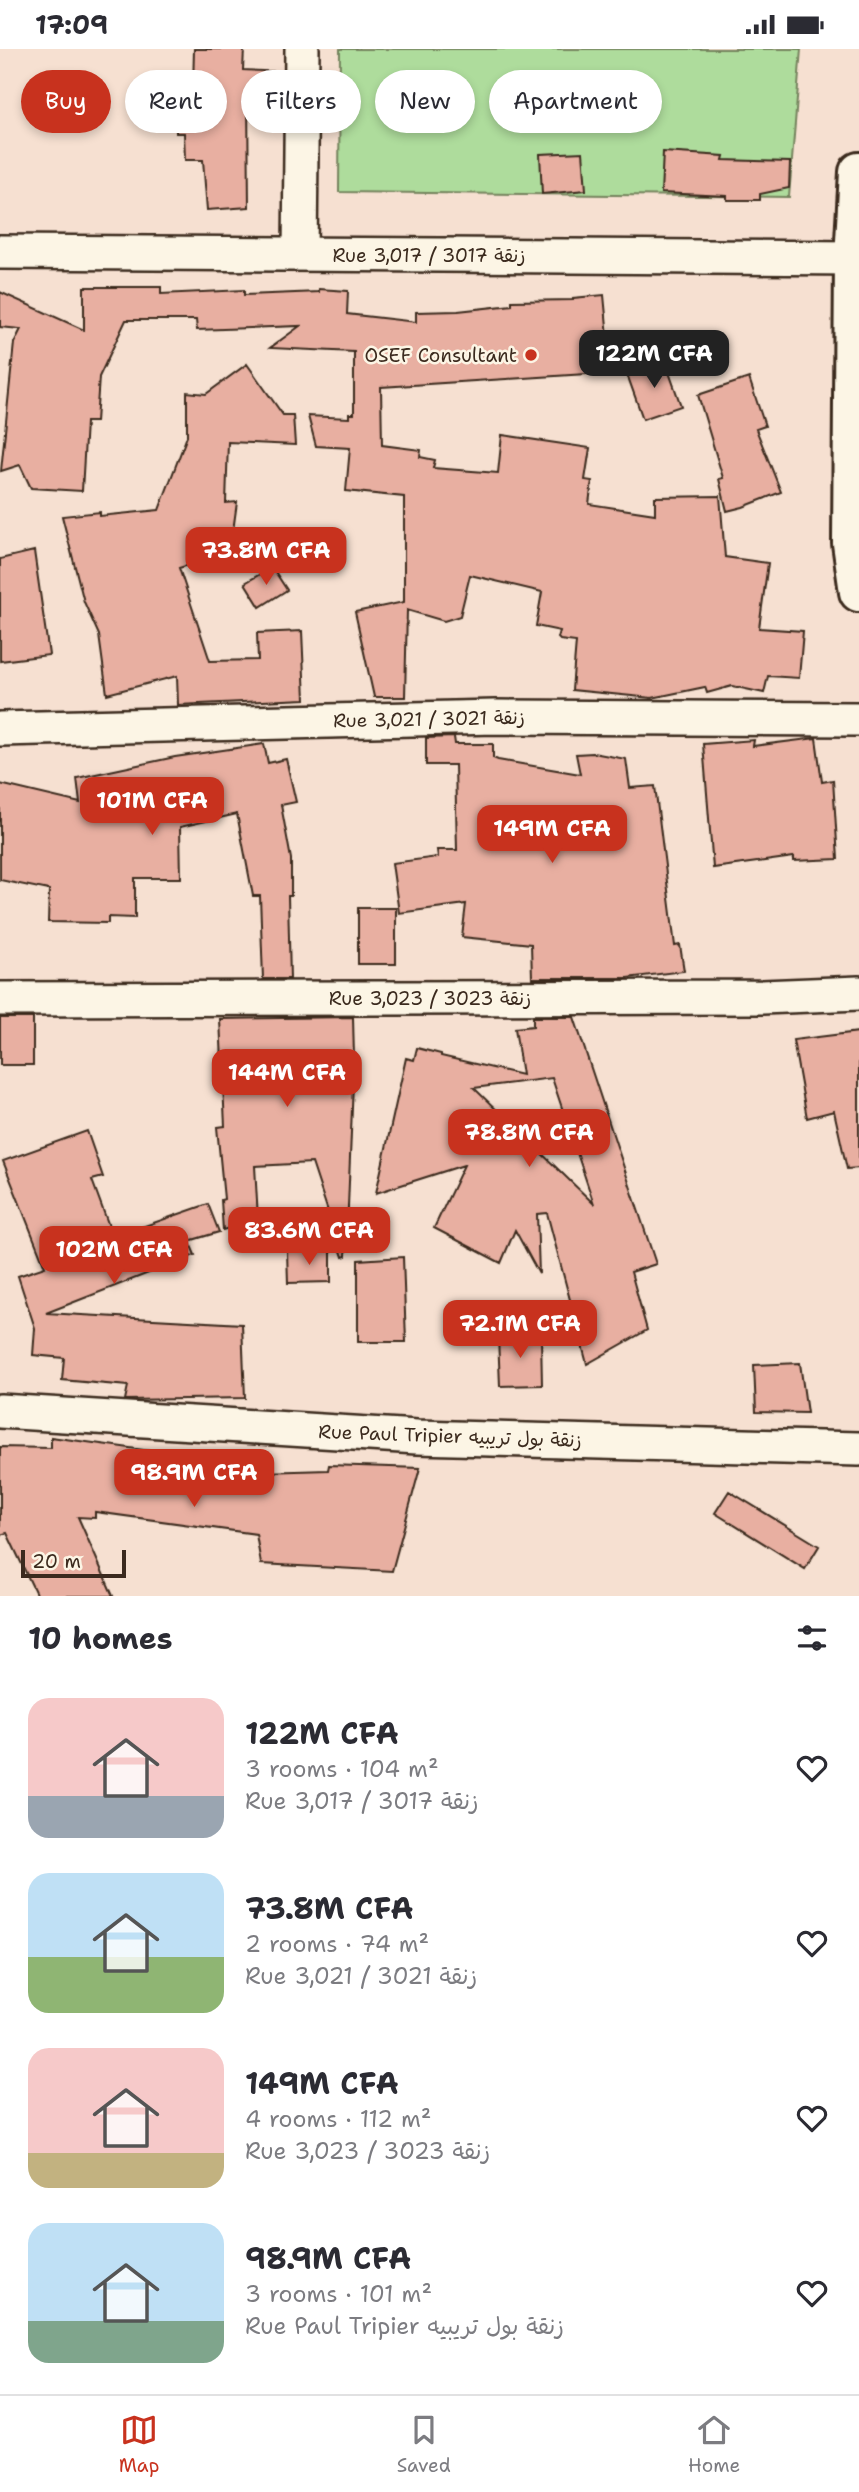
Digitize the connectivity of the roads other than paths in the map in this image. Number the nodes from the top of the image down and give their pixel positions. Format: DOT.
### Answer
graph roads {
  1 [pos="303,49"];
  2 [pos="859,172"];
  3 [pos="0,252"];
  4 [pos="300,254"];
  5 [pos="856,258"];
  6 [pos="859,592"];
  7 [pos="859,719"];
  8 [pos="0,729"];
  9 [pos="859,992"];
  10 [pos="0,999"];
  11 [pos="0,1411"];
  12 [pos="859,1449"];
  1 -- 4 [label="street"];
  2 -- 5 [label="street"];
  3 -- 4 [label="street, Rue 3,017 / زنقة 3017"];
  4 -- 5 [label="street, Rue 3,017 / زنقة 3017"];
  5 -- 6 [label="street"];
  7 -- 8 [label="street, Rue 3,021 / زنقة 3021"];
  9 -- 10 [label="street, Rue 3,023 / زنقة 3023"];
  11 -- 12 [label="street, Rue Paul Tripier زنقة بول تريبيه"];
}
